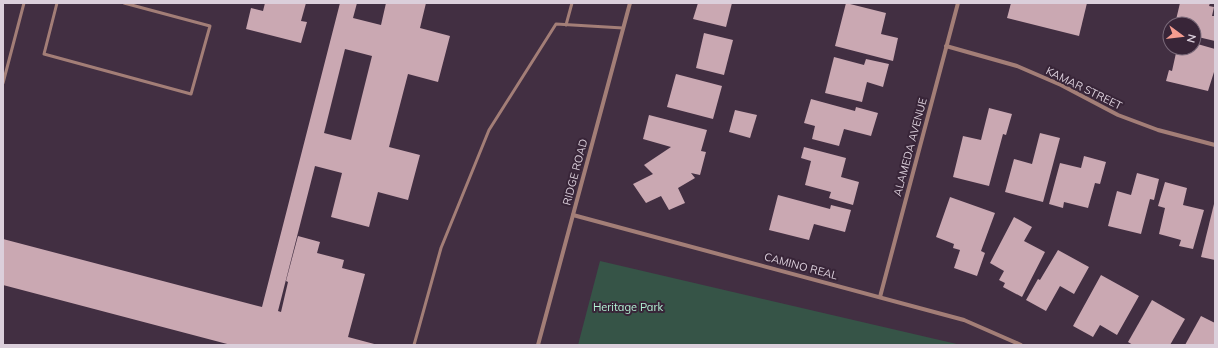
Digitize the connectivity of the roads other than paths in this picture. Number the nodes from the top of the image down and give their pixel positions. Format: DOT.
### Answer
graph roads {
  1 [pos="24,3"];
  2 [pos="57,3"];
  3 [pos="124,3"];
  4 [pos="572,3"];
  5 [pos="630,3"];
  6 [pos="958,3"];
  7 [pos="566,25"];
  8 [pos="623,28"];
  9 [pos="946,46"];
  10 [pos="3,83"];
  11 [pos="1215,145"];
  12 [pos="573,215"];
  13 [pos="880,297"];
  14 [pos="414,345"];
  15 [pos="538,345"];
  16 [pos="1021,345"];
  1 -- 10 [label="lane"];
  2 -- 3 [label="lane"];
  4 -- 7 [label="lane"];
  5 -- 8 [label="street, RIDGE ROAD"];
  6 -- 9 [label="street, ALAMEDA AVENUE"];
  7 -- 8 [label="lane"];
  7 -- 14 [label="lane"];
  8 -- 12 [label="street, RIDGE ROAD"];
  9 -- 11 [label="street, KAMAR STREET"];
  9 -- 13 [label="street, ALAMEDA AVENUE"];
  12 -- 13 [label="street, CAMINO REAL"];
  12 -- 15 [label="street, RIDGE ROAD"];
  13 -- 16 [label="street, CAMINO REAL"];
}
